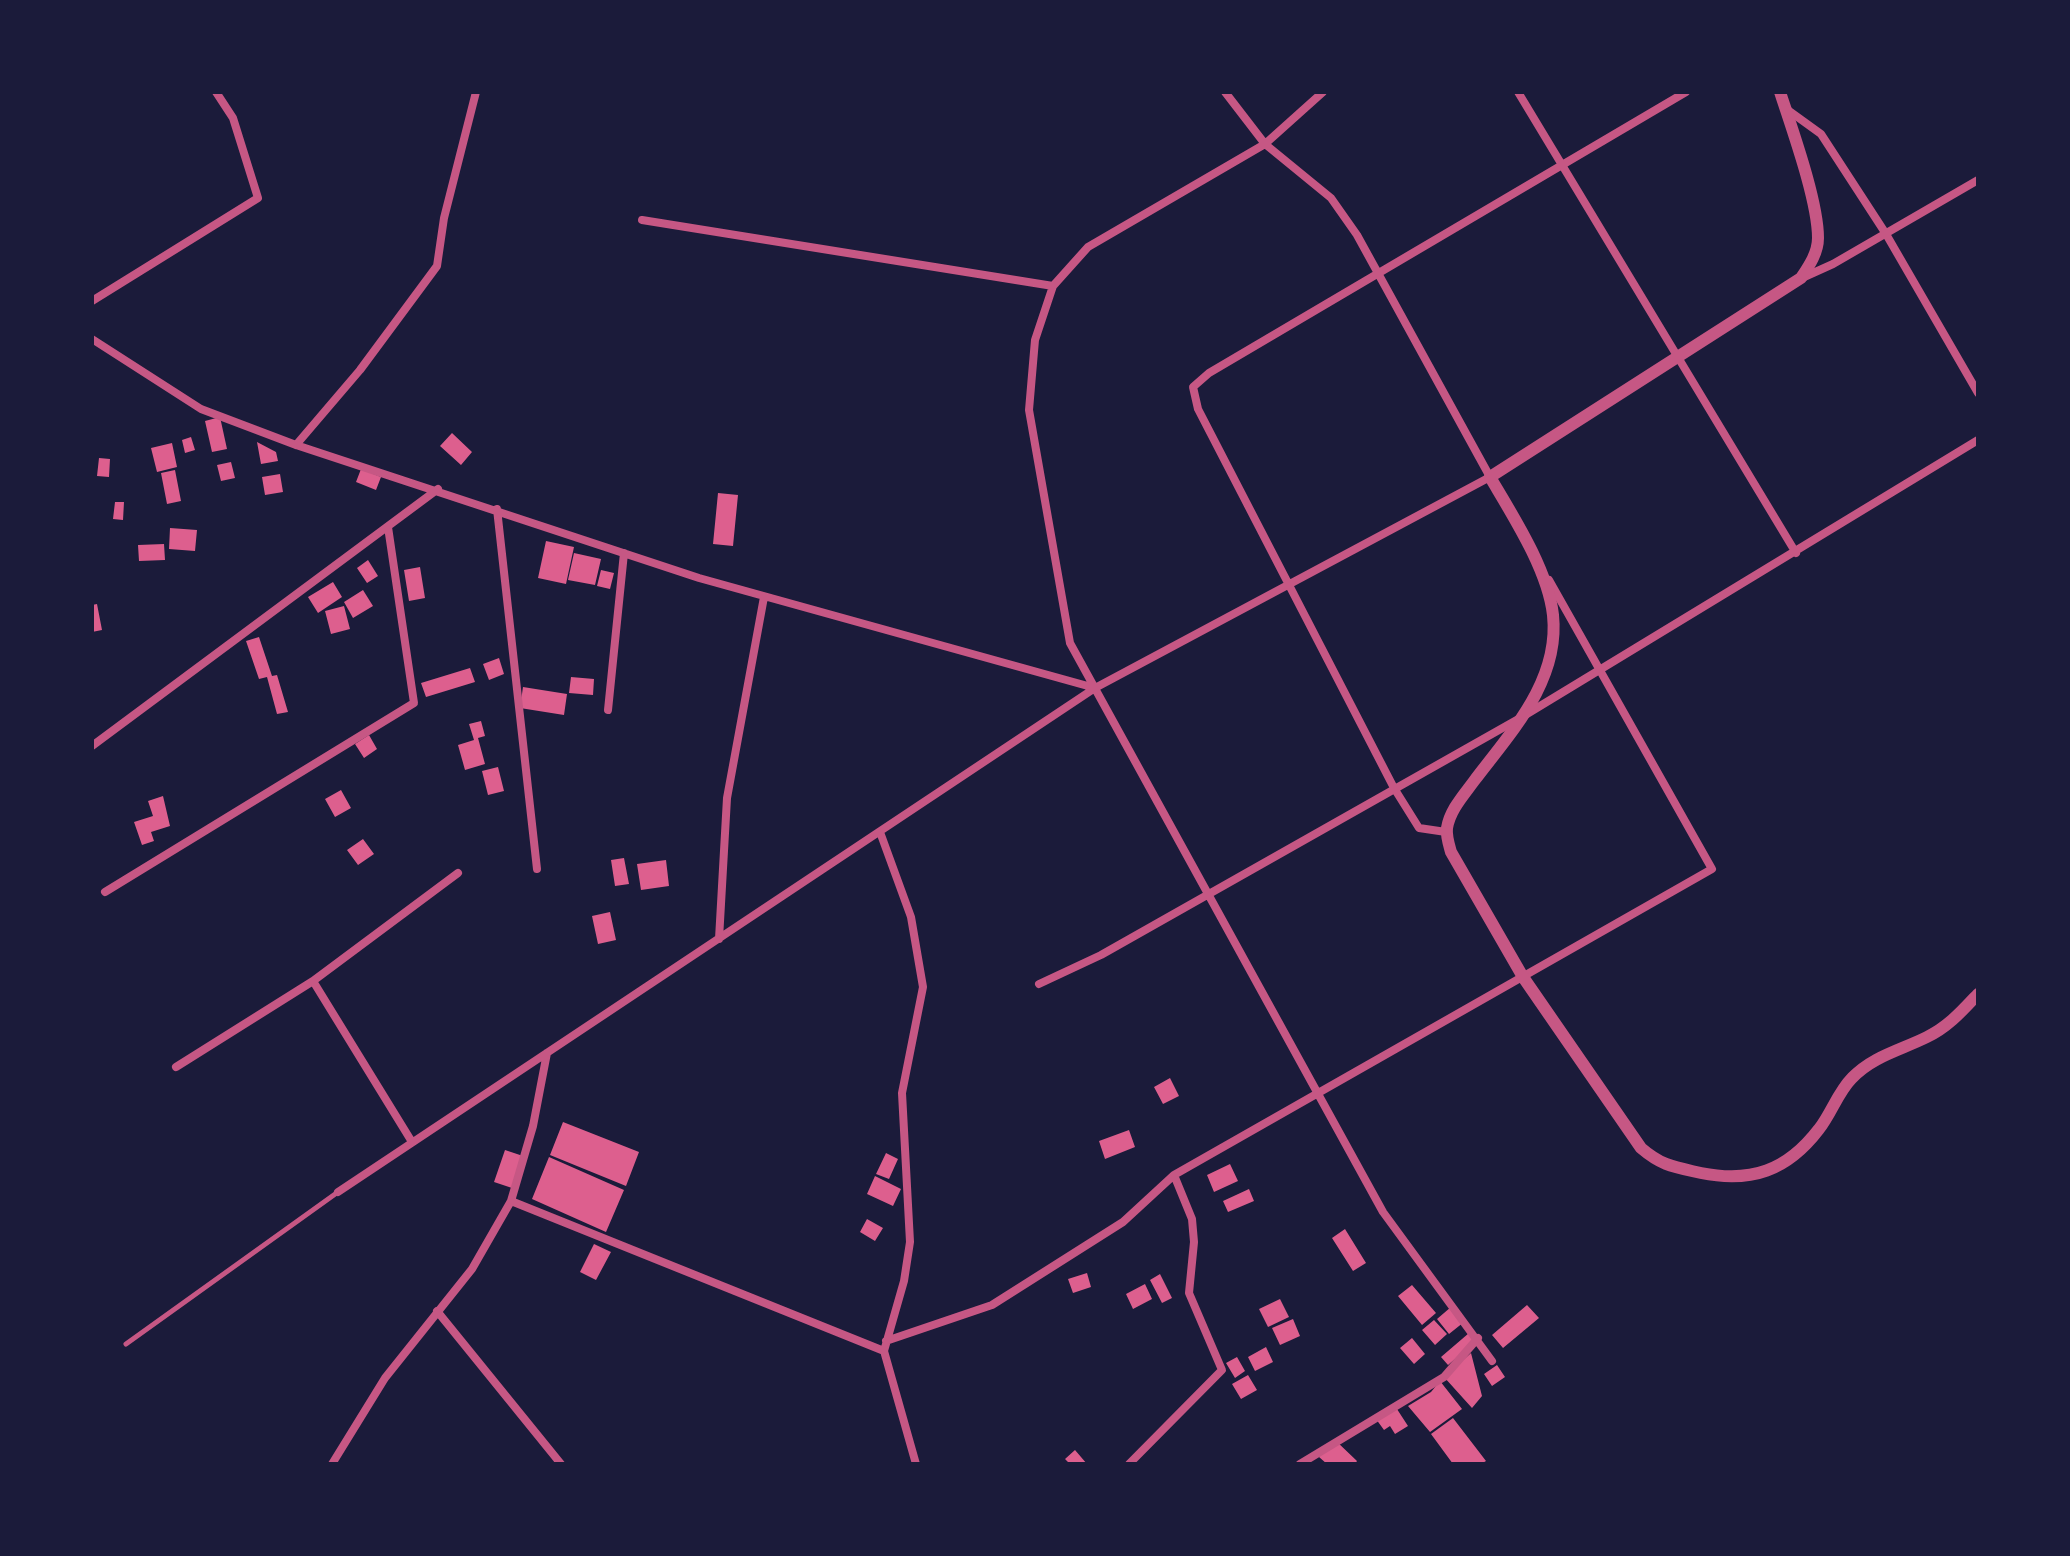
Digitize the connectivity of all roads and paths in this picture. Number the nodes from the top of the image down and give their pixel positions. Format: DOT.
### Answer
graph roads {
  1 [pos="216,92"];
  2 [pos="476,92"];
  3 [pos="1225,92"];
  4 [pos="1323,92"];
  5 [pos="1518,92"];
  6 [pos="1686,92"];
  7 [pos="1780,92"];
  8 [pos="1785,108"];
  9 [pos="1265,144"];
  10 [pos="1563,166"];
  11 [pos="1978,180"];
  12 [pos="642,220"];
  13 [pos="1886,234"];
  14 [pos="1381,275"];
  15 [pos="1801,278"];
  16 [pos="1053,286"];
  17 [pos="92,301"];
  18 [pos="92,339"];
  19 [pos="1677,356"];
  20 [pos="1978,393"];
  21 [pos="1978,440"];
  22 [pos="296,445"];
  23 [pos="1490,477"];
  24 [pos="438,489"];
  25 [pos="497,509"];
  26 [pos="388,527"];
  27 [pos="1525,537"];
  28 [pos="624,553"];
  29 [pos="1796,553"];
  30 [pos="1288,587"];
  31 [pos="764,597"];
  32 [pos="1598,670"];
  33 [pos="1095,688"];
  34 [pos="608,710"];
  35 [pos="1522,717"];
  36 [pos="92,746"];
  37 [pos="1394,788"];
  38 [pos="880,832"];
  39 [pos="1446,832"];
  40 [pos="537,869"];
  41 [pos="458,873"];
  42 [pos="105,892"];
  43 [pos="1207,895"];
  44 [pos="719,939"];
  45 [pos="1523,977"];
  46 [pos="313,981"];
  47 [pos="1039,984"];
  48 [pos="1978,994"];
  49 [pos="547,1053"];
  50 [pos="176,1067"];
  51 [pos="1318,1093"];
  52 [pos="412,1142"];
  53 [pos="1174,1175"];
  54 [pos="338,1192"];
  55 [pos="511,1201"];
  56 [pos="437,1311"];
  57 [pos="1478,1338"];
  58 [pos="886,1341"];
  59 [pos="126,1344"];
  60 [pos="884,1351"];
  61 [pos="1492,1361"];
  62 [pos="332,1464"];
  63 [pos="561,1464"];
  64 [pos="916,1464"];
  65 [pos="1129,1464"];
  66 [pos="1300,1464"];
  1 -- 17 [label="street"];
  2 -- 22 [label="street"];
  3 -- 9 [label="street"];
  4 -- 9 [label="street"];
  5 -- 10 [label="street"];
  6 -- 10 [label="street"];
  7 -- 8 [label="street"];
  8 -- 13 [label="street"];
  8 -- 15 [label="street"];
  9 -- 14 [label="street"];
  9 -- 16 [label="street"];
  10 -- 14 [label="street"];
  10 -- 19 [label="street"];
  11 -- 13 [label="street"];
  12 -- 16 [label="street"];
  13 -- 15 [label="street"];
  13 -- 20 [label="street"];
  14 -- 23 [label="street"];
  14 -- 30 [label="street"];
  15 -- 19 [label="street"];
  16 -- 33 [label="street"];
  18 -- 22 [label="street"];
  19 -- 23 [label="street"];
  19 -- 29 [label="street"];
  21 -- 29 [label="street"];
  22 -- 24 [label="street"];
  23 -- 27 [label="street"];
  23 -- 30 [label="street"];
  24 -- 25 [label="street"];
  24 -- 26 [label="street"];
  25 -- 28 [label="street"];
  25 -- 40 [label="street"];
  26 -- 36 [label="street"];
  26 -- 42 [label="street"];
  27 -- 32 [label="street"];
  27 -- 35 [label="street"];
  28 -- 31 [label="street"];
  28 -- 34 [label="street"];
  29 -- 32 [label="street"];
  30 -- 33 [label="street"];
  30 -- 37 [label="street"];
  31 -- 33 [label="street"];
  31 -- 44 [label="street"];
  32 -- 35 [label="street"];
  32 -- 45 [label="street"];
  33 -- 38 [label="street"];
  33 -- 43 [label="street"];
  35 -- 37 [label="street"];
  35 -- 39 [label="street"];
  37 -- 39 [label="street"];
  37 -- 43 [label="street"];
  38 -- 44 [label="street"];
  38 -- 58 [label="street"];
  39 -- 45 [label="street"];
  41 -- 46 [label="street"];
  43 -- 47 [label="street"];
  43 -- 51 [label="street"];
  44 -- 49 [label="street"];
  45 -- 48 [label="street"];
  45 -- 51 [label="street"];
  46 -- 50 [label="street"];
  46 -- 52 [label="street"];
  49 -- 52 [label="street"];
  49 -- 55 [label="street"];
  51 -- 53 [label="street"];
  51 -- 57 [label="street"];
  52 -- 54 [label="street"];
  53 -- 58 [label="street"];
  53 -- 65 [label="street"];
  54 -- 59 [label="lane"];
  55 -- 56 [label="street"];
  55 -- 60 [label="street"];
  56 -- 62 [label="street"];
  56 -- 63 [label="street"];
  57 -- 61 [label="street"];
  57 -- 66 [label="street"];
  58 -- 60 [label="street"];
  60 -- 64 [label="street"];
}
